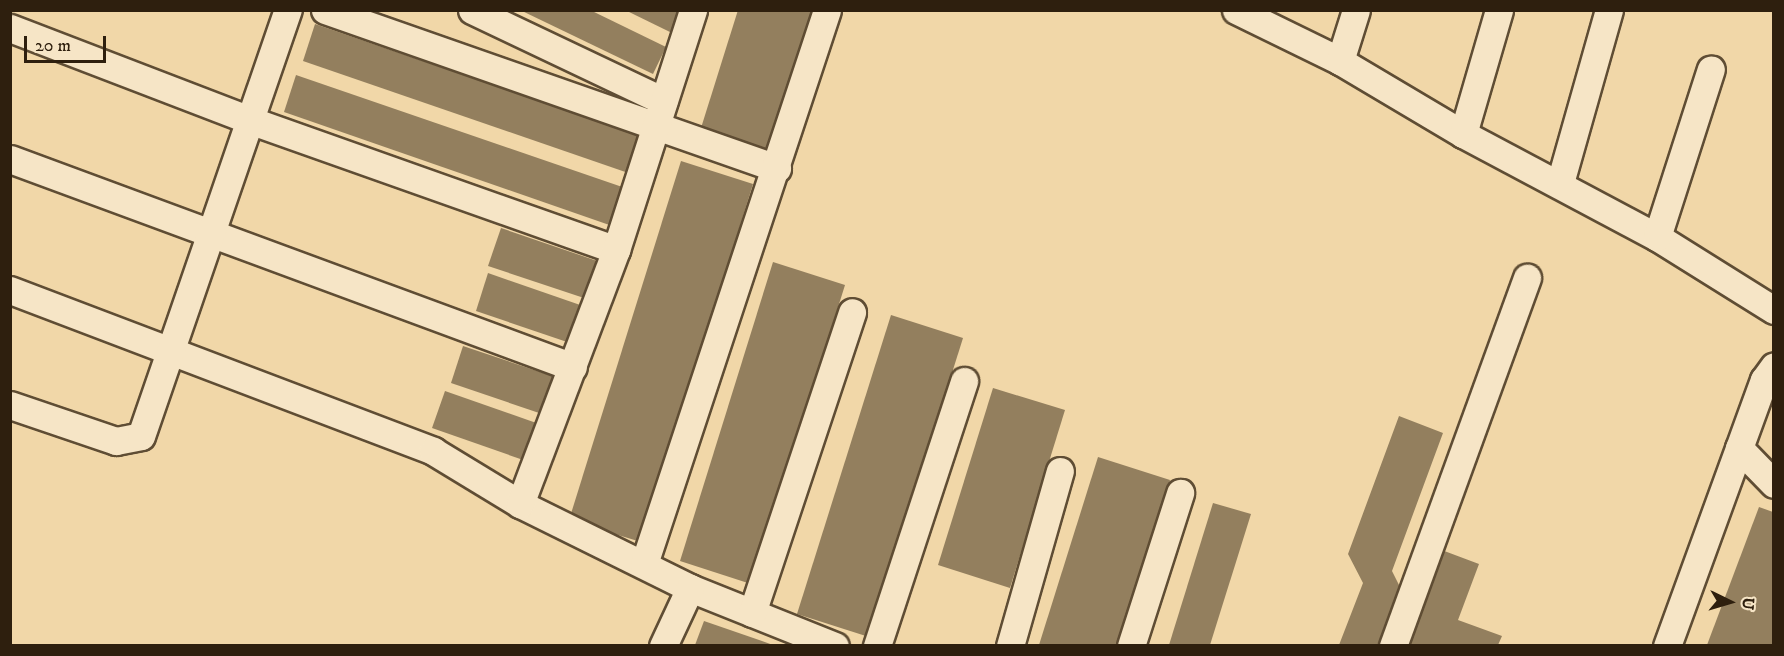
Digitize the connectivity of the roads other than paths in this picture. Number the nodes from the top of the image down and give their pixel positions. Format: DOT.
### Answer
graph roads {
  1 [pos="288,10"];
  2 [pos="325,10"];
  3 [pos="472,10"];
  4 [pos="693,10"];
  5 [pos="827,10"];
  6 [pos="1236,10"];
  7 [pos="1356,10"];
  8 [pos="1499,10"];
  9 [pos="1609,10"];
  10 [pos="10,28"];
  11 [pos="1340,61"];
  12 [pos="1712,69"];
  13 [pos="664,101"];
  14 [pos="252,121"];
  15 [pos="656,129"];
  16 [pos="1463,134"];
  17 [pos="10,159"];
  18 [pos="777,168"];
  19 [pos="1560,183"];
  20 [pos="213,233"];
  21 [pos="1657,237"];
  22 [pos="616,250"];
  23 [pos="1527,278"];
  24 [pos="10,290"];
  25 [pos="1773,310"];
  26 [pos="852,312"];
  27 [pos="172,348"];
  28 [pos="573,368"];
  29 [pos="1770,379"];
  30 [pos="964,381"];
  31 [pos="10,405"];
  32 [pos="1739,448"];
  33 [pos="1060,471"];
  34 [pos="1773,484"];
  35 [pos="1180,493"];
  36 [pos="520,504"];
  37 [pos="644,564"];
  38 [pos="690,588"];
  39 [pos="752,613"];
  40 [pos="663,645"];
  41 [pos="835,645"];
  42 [pos="877,645"];
  43 [pos="1010,645"];
  44 [pos="1131,645"];
  45 [pos="1393,645"];
  46 [pos="1667,645"];
  1 -- 14 [label="street"];
  2 -- 15 [label="street"];
  3 -- 13 [label="street"];
  4 -- 13 [label="street"];
  5 -- 18 [label="street"];
  6 -- 11 [label="street"];
  7 -- 11 [label="street"];
  8 -- 16 [label="street"];
  9 -- 19 [label="street"];
  10 -- 14 [label="street"];
  11 -- 16 [label="street"];
  12 -- 21 [label="street"];
  13 -- 15 [label="street"];
  14 -- 20 [label="street"];
  14 -- 22 [label="street"];
  15 -- 18 [label="street"];
  15 -- 22 [label="street"];
  16 -- 19 [label="street"];
  17 -- 20 [label="street"];
  18 -- 37 [label="street"];
  19 -- 21 [label="street"];
  20 -- 27 [label="street"];
  20 -- 28 [label="street"];
  21 -- 25 [label="street"];
  22 -- 28 [label="street"];
  23 -- 45 [label="street"];
  24 -- 27 [label="street"];
  26 -- 39 [label="street"];
  27 -- 31 [label="street"];
  27 -- 36 [label="street"];
  28 -- 36 [label="street"];
  29 -- 32 [label="street"];
  30 -- 42 [label="street"];
  32 -- 34 [label="street"];
  32 -- 46 [label="street"];
  33 -- 43 [label="street"];
  35 -- 44 [label="street"];
  36 -- 37 [label="street"];
  37 -- 38 [label="street"];
  38 -- 39 [label="street"];
  38 -- 40 [label="street"];
  39 -- 41 [label="street"];
}
